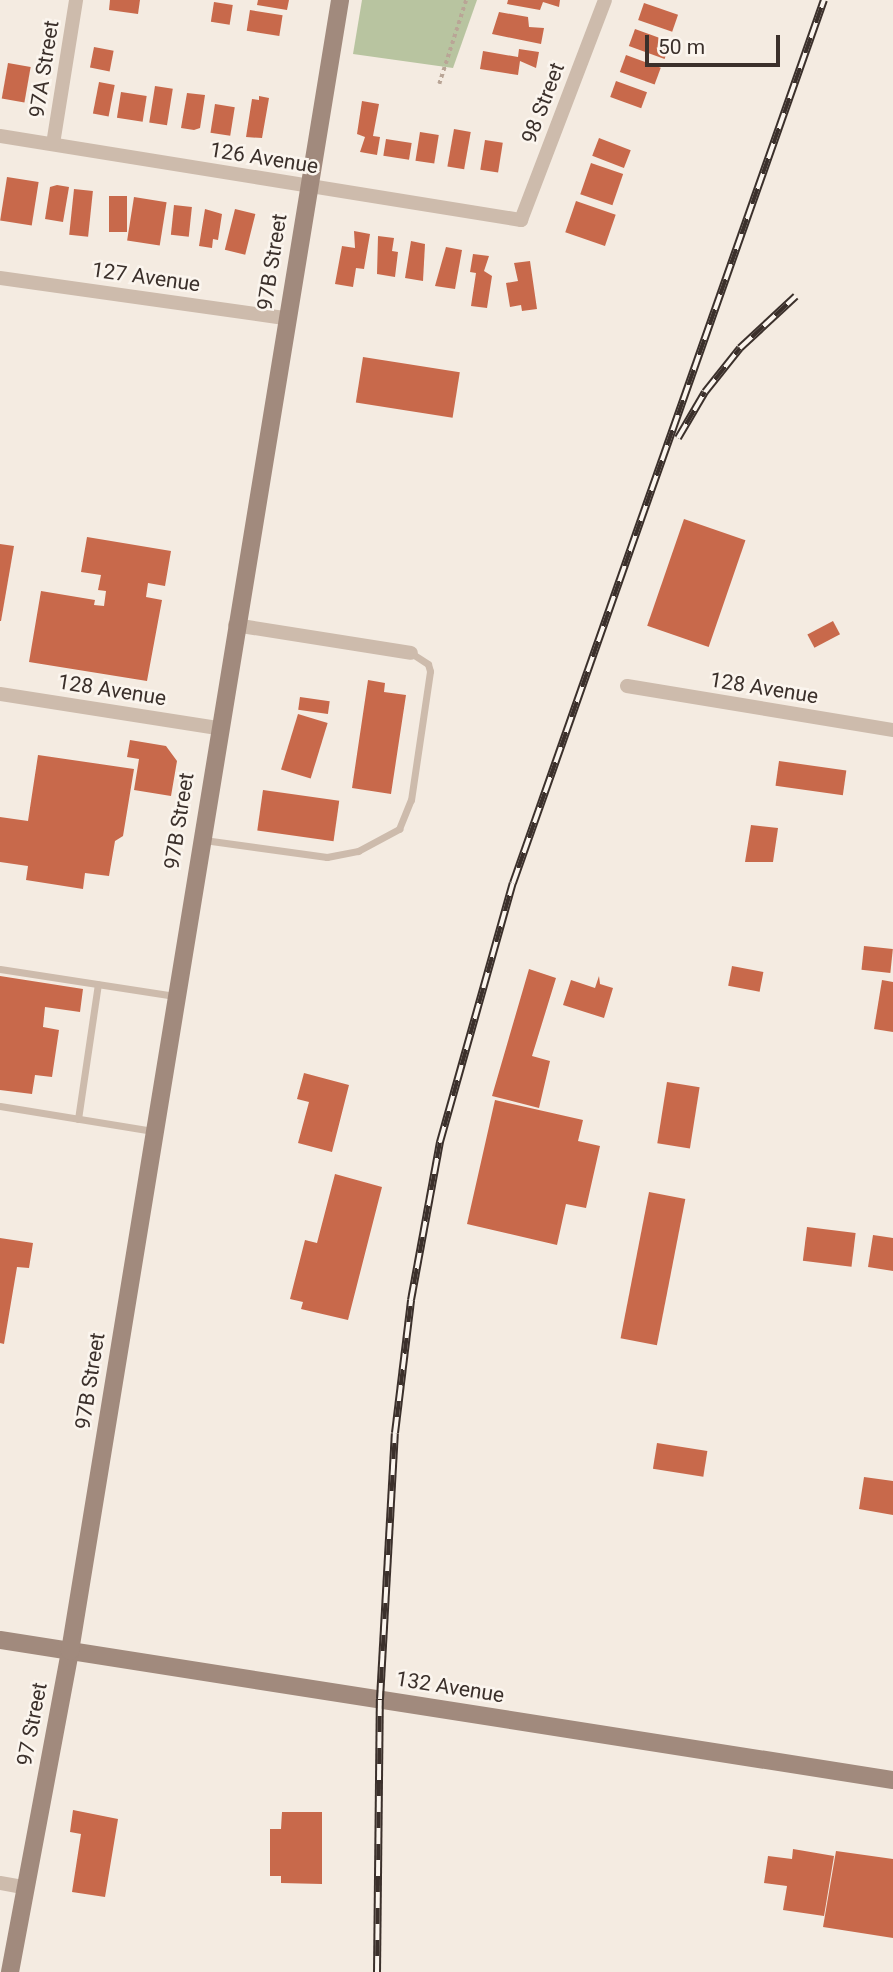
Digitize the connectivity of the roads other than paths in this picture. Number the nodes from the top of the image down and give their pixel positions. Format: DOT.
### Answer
graph roads {
  1 [pos="76,0"];
  2 [pos="340,0"];
  3 [pos="605,0"];
  4 [pos="0,136"];
  5 [pos="53,144"];
  6 [pos="307,186"];
  7 [pos="521,220"];
  8 [pos="0,278"];
  9 [pos="286,318"];
  10 [pos="235,625"];
  11 [pos="411,653"];
  12 [pos="627,686"];
  13 [pos="0,694"];
  14 [pos="217,728"];
  15 [pos="893,730"];
  16 [pos="200,839"];
  17 [pos="0,969"];
  18 [pos="97,984"];
  19 [pos="175,996"];
  20 [pos="0,1106"];
  21 [pos="78,1119"];
  22 [pos="154,1131"];
  23 [pos="0,1640"];
  24 [pos="70,1651"];
  25 [pos="893,1780"];
  26 [pos="0,1883"];
  27 [pos="23,1887"];
  28 [pos="10,1972"];
  1 -- 5 [label="street, 97A Street"];
  2 -- 6 [label="street, 97B Street"];
  3 -- 7 [label="street, 98 Street"];
  4 -- 5 [label="street, 126 Avenue"];
  5 -- 6 [label="street, 126 Avenue"];
  6 -- 7 [label="street, 126 Avenue"];
  6 -- 9 [label="street, 97B Street"];
  8 -- 9 [label="street, 127 Avenue"];
  9 -- 10 [label="street, 97B Street"];
  10 -- 11 [label="street"];
  10 -- 14 [label="street, 97B Street"];
  11 -- 16 [label="lane"];
  12 -- 15 [label="street, 128 Avenue"];
  13 -- 14 [label="street, 128 Avenue"];
  14 -- 16 [label="street, 97B Street"];
  16 -- 19 [label="street, 97B Street"];
  17 -- 18 [label="lane"];
  18 -- 19 [label="lane"];
  18 -- 21 [label="lane"];
  19 -- 22 [label="street, 97B Street"];
  20 -- 21 [label="lane"];
  21 -- 22 [label="lane"];
  22 -- 24 [label="street, 97B Street"];
  23 -- 24 [label="street, 132 Avenue"];
  24 -- 25 [label="street, 132 Avenue"];
  24 -- 27 [label="street, 97 Street"];
  26 -- 27 [label="street"];
  27 -- 28 [label="street, 97 Street"];
}
